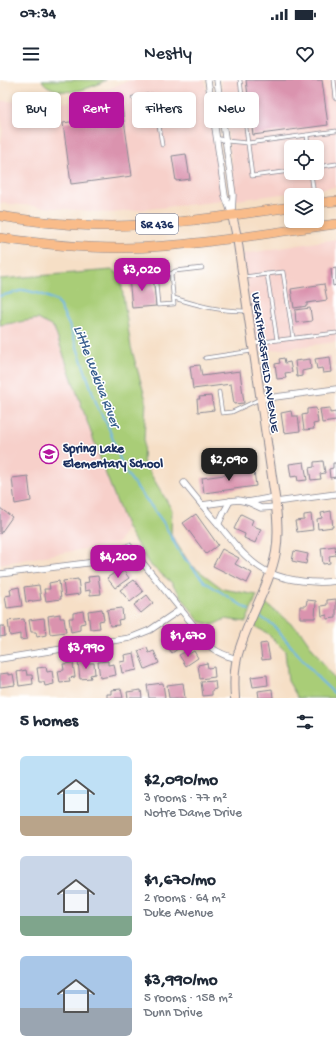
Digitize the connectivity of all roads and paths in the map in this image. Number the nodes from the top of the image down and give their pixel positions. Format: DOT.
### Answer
graph roads {
  1 [pos="218,80"];
  2 [pos="240,80"];
  3 [pos="334,80"];
  4 [pos="208,83"];
  5 [pos="336,98"];
  6 [pos="159,128"];
  7 [pos="336,131"];
  8 [pos="307,135"];
  9 [pos="217,138"];
  10 [pos="307,140"];
  11 [pos="226,141"];
  12 [pos="248,143"];
  13 [pos="162,145"];
  14 [pos="336,164"];
  15 [pos="324,166"];
  16 [pos="284,172"];
  17 [pos="336,201"];
  18 [pos="324,202"];
  19 [pos="284,208"];
  20 [pos="232,215"];
  21 [pos="0,216"];
  22 [pos="23,220"];
  23 [pos="0,222"];
  24 [pos="336,224"];
  25 [pos="237,237"];
  26 [pos="0,238"];
  27 [pos="202,268"];
  28 [pos="171,274"];
  29 [pos="267,274"];
  30 [pos="243,277"];
  31 [pos="174,298"];
  32 [pos="248,311"];
  33 [pos="336,333"];
  34 [pos="292,338"];
  35 [pos="277,340"];
  36 [pos="253,347"];
  37 [pos="205,358"];
  38 [pos="336,389"];
  39 [pos="219,392"];
  40 [pos="260,399"];
  41 [pos="184,483"];
  42 [pos="336,494"];
  43 [pos="230,501"];
  44 [pos="248,502"];
  45 [pos="276,502"];
  46 [pos="202,505"];
  47 [pos="218,525"];
  48 [pos="270,573"];
  49 [pos="0,574"];
  50 [pos="336,581"];
  51 [pos="181,609"];
  52 [pos="0,658"];
  53 [pos="237,659"];
  54 [pos="235,698"];
  1 -- 4 [label="lane"];
  1 -- 11 [label="street, WEATHERSFIELD AVENUE"];
  2 -- 12 [label="lane"];
  3 -- 5 [label="lane"];
  4 -- 9 [label="street, WEATHERSFIELD AVENUE"];
  6 -- 13 [label="lane"];
  7 -- 8 [label="lane"];
  8 -- 10 [label="lane"];
  8 -- 12 [label="lane"];
  9 -- 11 [label="lane"];
  9 -- 20 [label="street, WEATHERSFIELD AVENUE"];
  11 -- 12 [label="lane"];
  11 -- 20 [label="street, WEATHERSFIELD AVENUE"];
  12 -- 16 [label="lane"];
  14 -- 15 [label="lane"];
  17 -- 18 [label="main road"];
  19 -- 20 [label="main road, SR 436"];
  20 -- 22 [label="main road, SR 436"];
  20 -- 25 [label="street, WEATHERSFIELD AVENUE"];
  21 -- 22 [label="main road, SR 436"];
  22 -- 23 [label="main road"];
  24 -- 25 [label="main road, SR 436"];
  25 -- 26 [label="main road, SR 436"];
  25 -- 30 [label="street, WEATHERSFIELD AVENUE"];
  27 -- 28 [label="lane"];
  28 -- 31 [label="lane"];
  28 -- 31 [label="lane"];
  29 -- 30 [label="lane"];
  29 -- 34 [label="lane"];
  29 -- 35 [label="lane"];
  30 -- 32 [label="street, WEATHERSFIELD AVENUE"];
  31 -- 32 [label="lane"];
  32 -- 36 [label="street, WEATHERSFIELD AVENUE"];
  33 -- 34 [label="lane"];
  34 -- 35 [label="lane"];
  35 -- 36 [label="lane"];
  36 -- 37 [label="lane"];
  36 -- 40 [label="street, WEATHERSFIELD AVENUE"];
  38 -- 40 [label="street"];
  39 -- 40 [label="lane"];
  40 -- 45 [label="street, WEATHERSFIELD AVENUE"];
  41 -- 46 [label="street"];
  42 -- 45 [label="street"];
  43 -- 44 [label="street"];
  43 -- 46 [label="street"];
  43 -- 47 [label="street"];
  44 -- 45 [label="street"];
  44 -- 45 [label="street"];
  45 -- 48 [label="street, WEATHERSFIELD AVENUE"];
  46 -- 47 [label="street"];
  47 -- 48 [label="street"];
  48 -- 50 [label="street"];
  48 -- 53 [label="street, WEATHERSFIELD AVENUE"];
  49 -- 51 [label="street"];
  51 -- 52 [label="street"];
  51 -- 53 [label="street"];
  53 -- 54 [label="street, WEATHERSFIELD AVENUE"];
}
